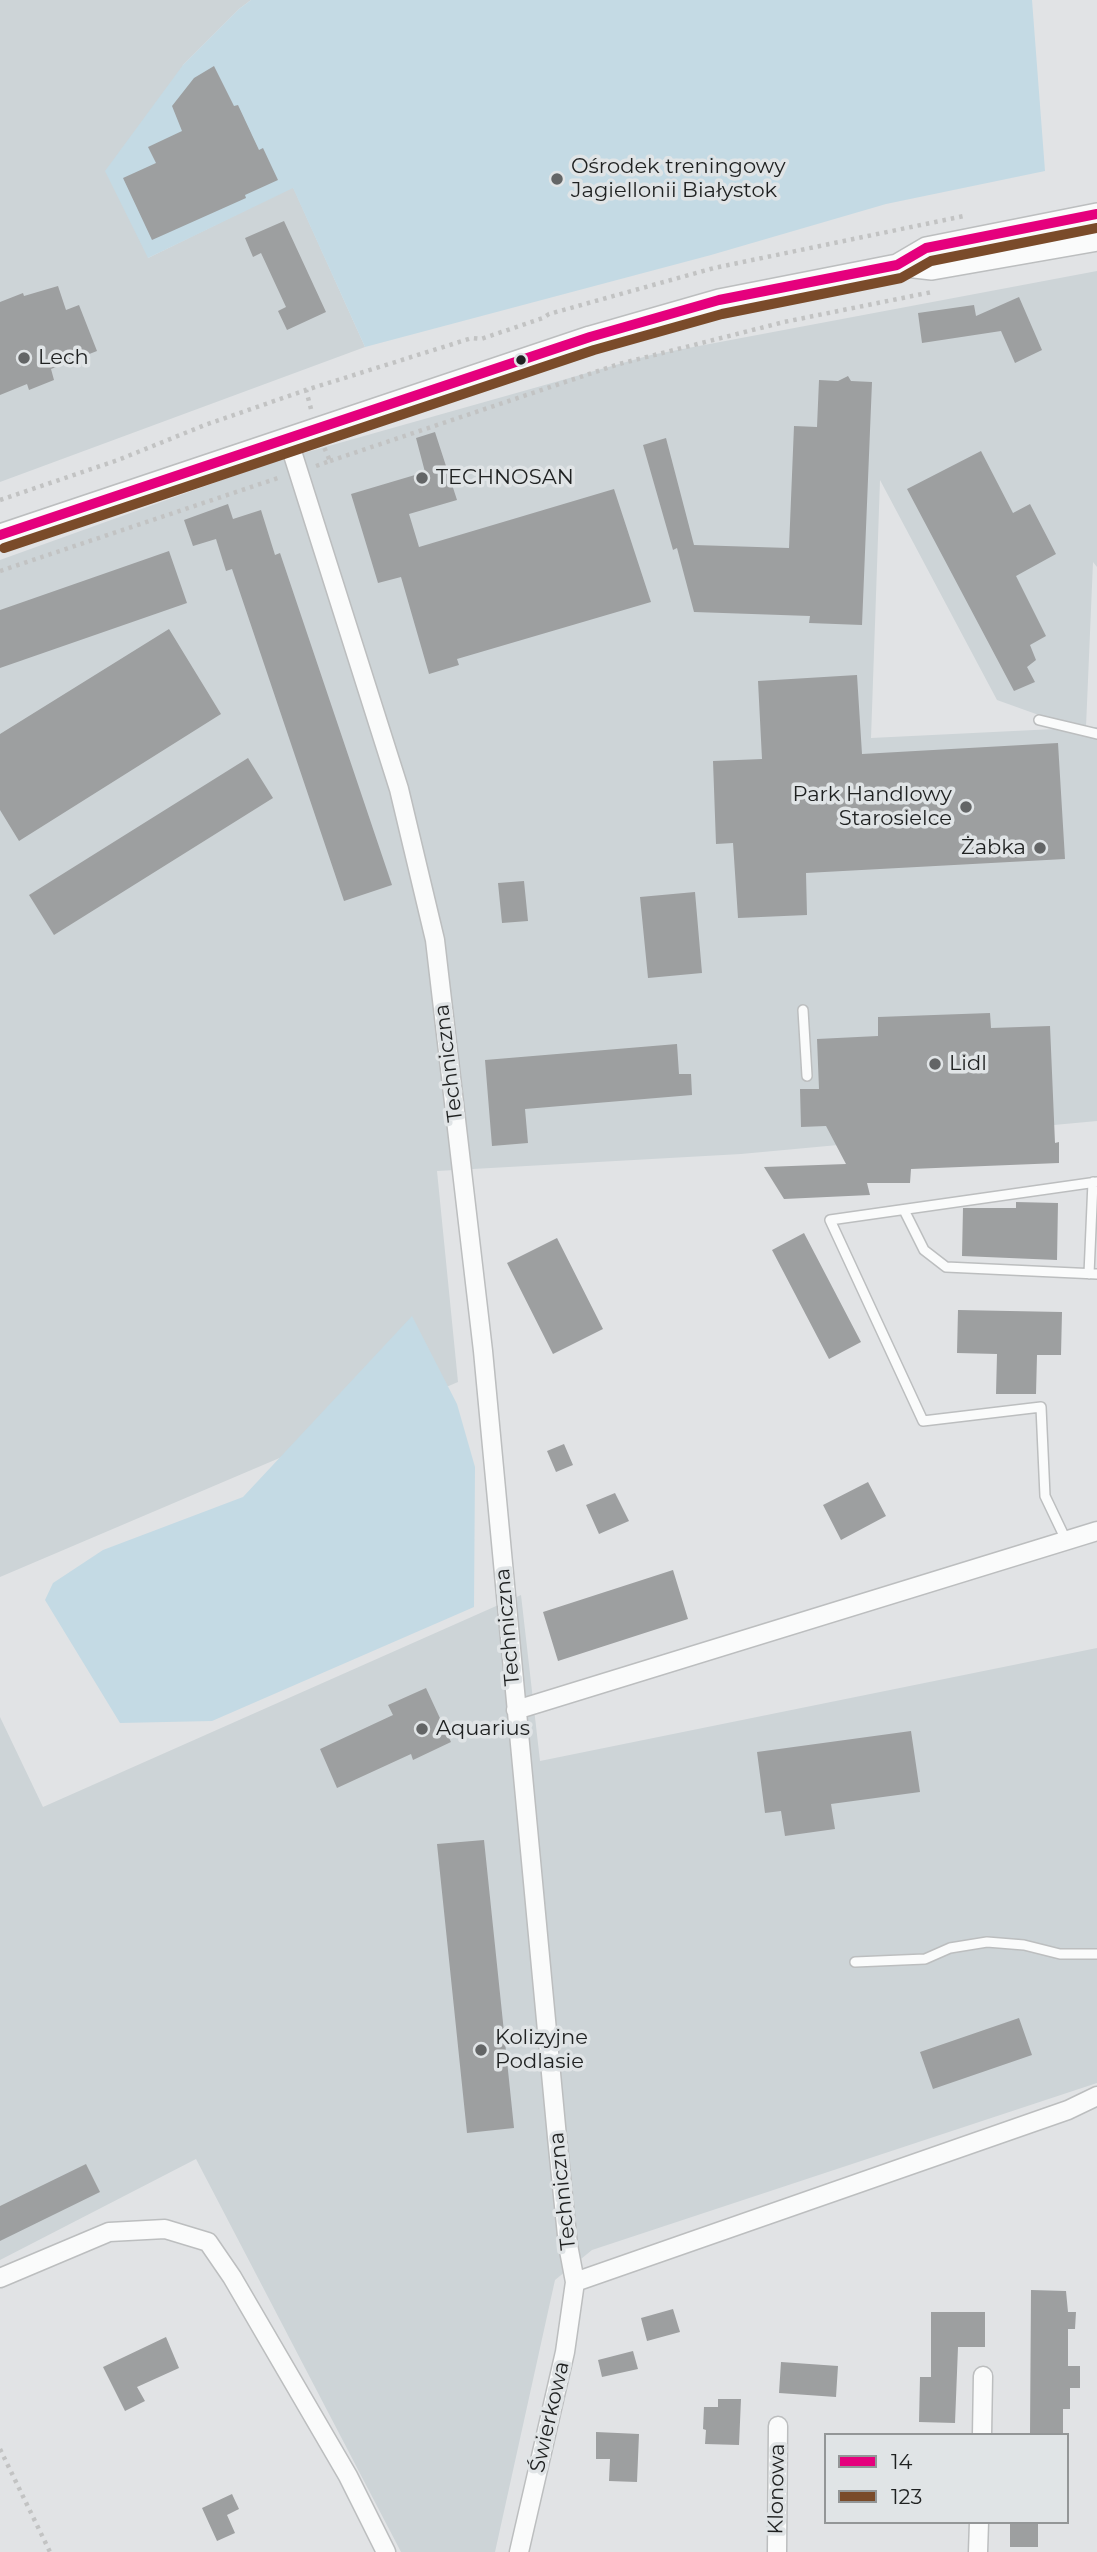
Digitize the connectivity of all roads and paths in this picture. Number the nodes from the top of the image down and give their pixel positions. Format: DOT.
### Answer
graph roads {
  1 [pos="1097,214"];
  2 [pos="1097,240"];
  3 [pos="897,265"];
  4 [pos="940,290"];
  5 [pos="306,390"];
  6 [pos="288,439"];
  7 [pos="330,461"];
  8 [pos="0,500"];
  9 [pos="0,535"];
  10 [pos="1039,720"];
  11 [pos="1097,734"];
  12 [pos="803,1010"];
  13 [pos="807,1076"];
  14 [pos="1095,1182"];
  15 [pos="904,1210"];
  16 [pos="1093,1274"];
  17 [pos="1097,1531"];
  18 [pos="1066,1540"];
  19 [pos="516,1710"];
  20 [pos="1097,1954"];
  21 [pos="855,1962"];
  22 [pos="1097,2096"];
  23 [pos="0,2278"];
  24 [pos="575,2282"];
  25 [pos="984,2376"];
  26 [pos="778,2427"];
  27 [pos="982,2433"];
  28 [pos="0,2449"];
  29 [pos="979,2524"];
  30 [pos="50,2552"];
  31 [pos="386,2552"];
  32 [pos="519,2552"];
  33 [pos="776,2552"];
  34 [pos="978,2552"];
  1 -- 3 [label="street"];
  2 -- 3 [label="street"];
  3 -- 6 [label="street"];
  4 -- 7 [label="path"];
  5 -- 8 [label="path"];
  6 -- 9 [label="street"];
  6 -- 19 [label="street, Techniczna"];
  10 -- 11 [label="lane"];
  12 -- 13 [label="lane"];
  14 -- 15 [label="lane"];
  14 -- 16 [label="lane"];
  15 -- 16 [label="lane"];
  15 -- 18 [label="lane"];
  17 -- 18 [label="street"];
  18 -- 19 [label="street"];
  19 -- 24 [label="street, Techniczna"];
  20 -- 21 [label="lane"];
  22 -- 24 [label="street, Techniczna"];
  23 -- 31 [label="street"];
  24 -- 32 [label="street, Świerkowa"];
  25 -- 27 [label="street"];
  26 -- 33 [label="street, Klonowa"];
  28 -- 30 [label="path"];
  29 -- 34 [label="street"];
}
